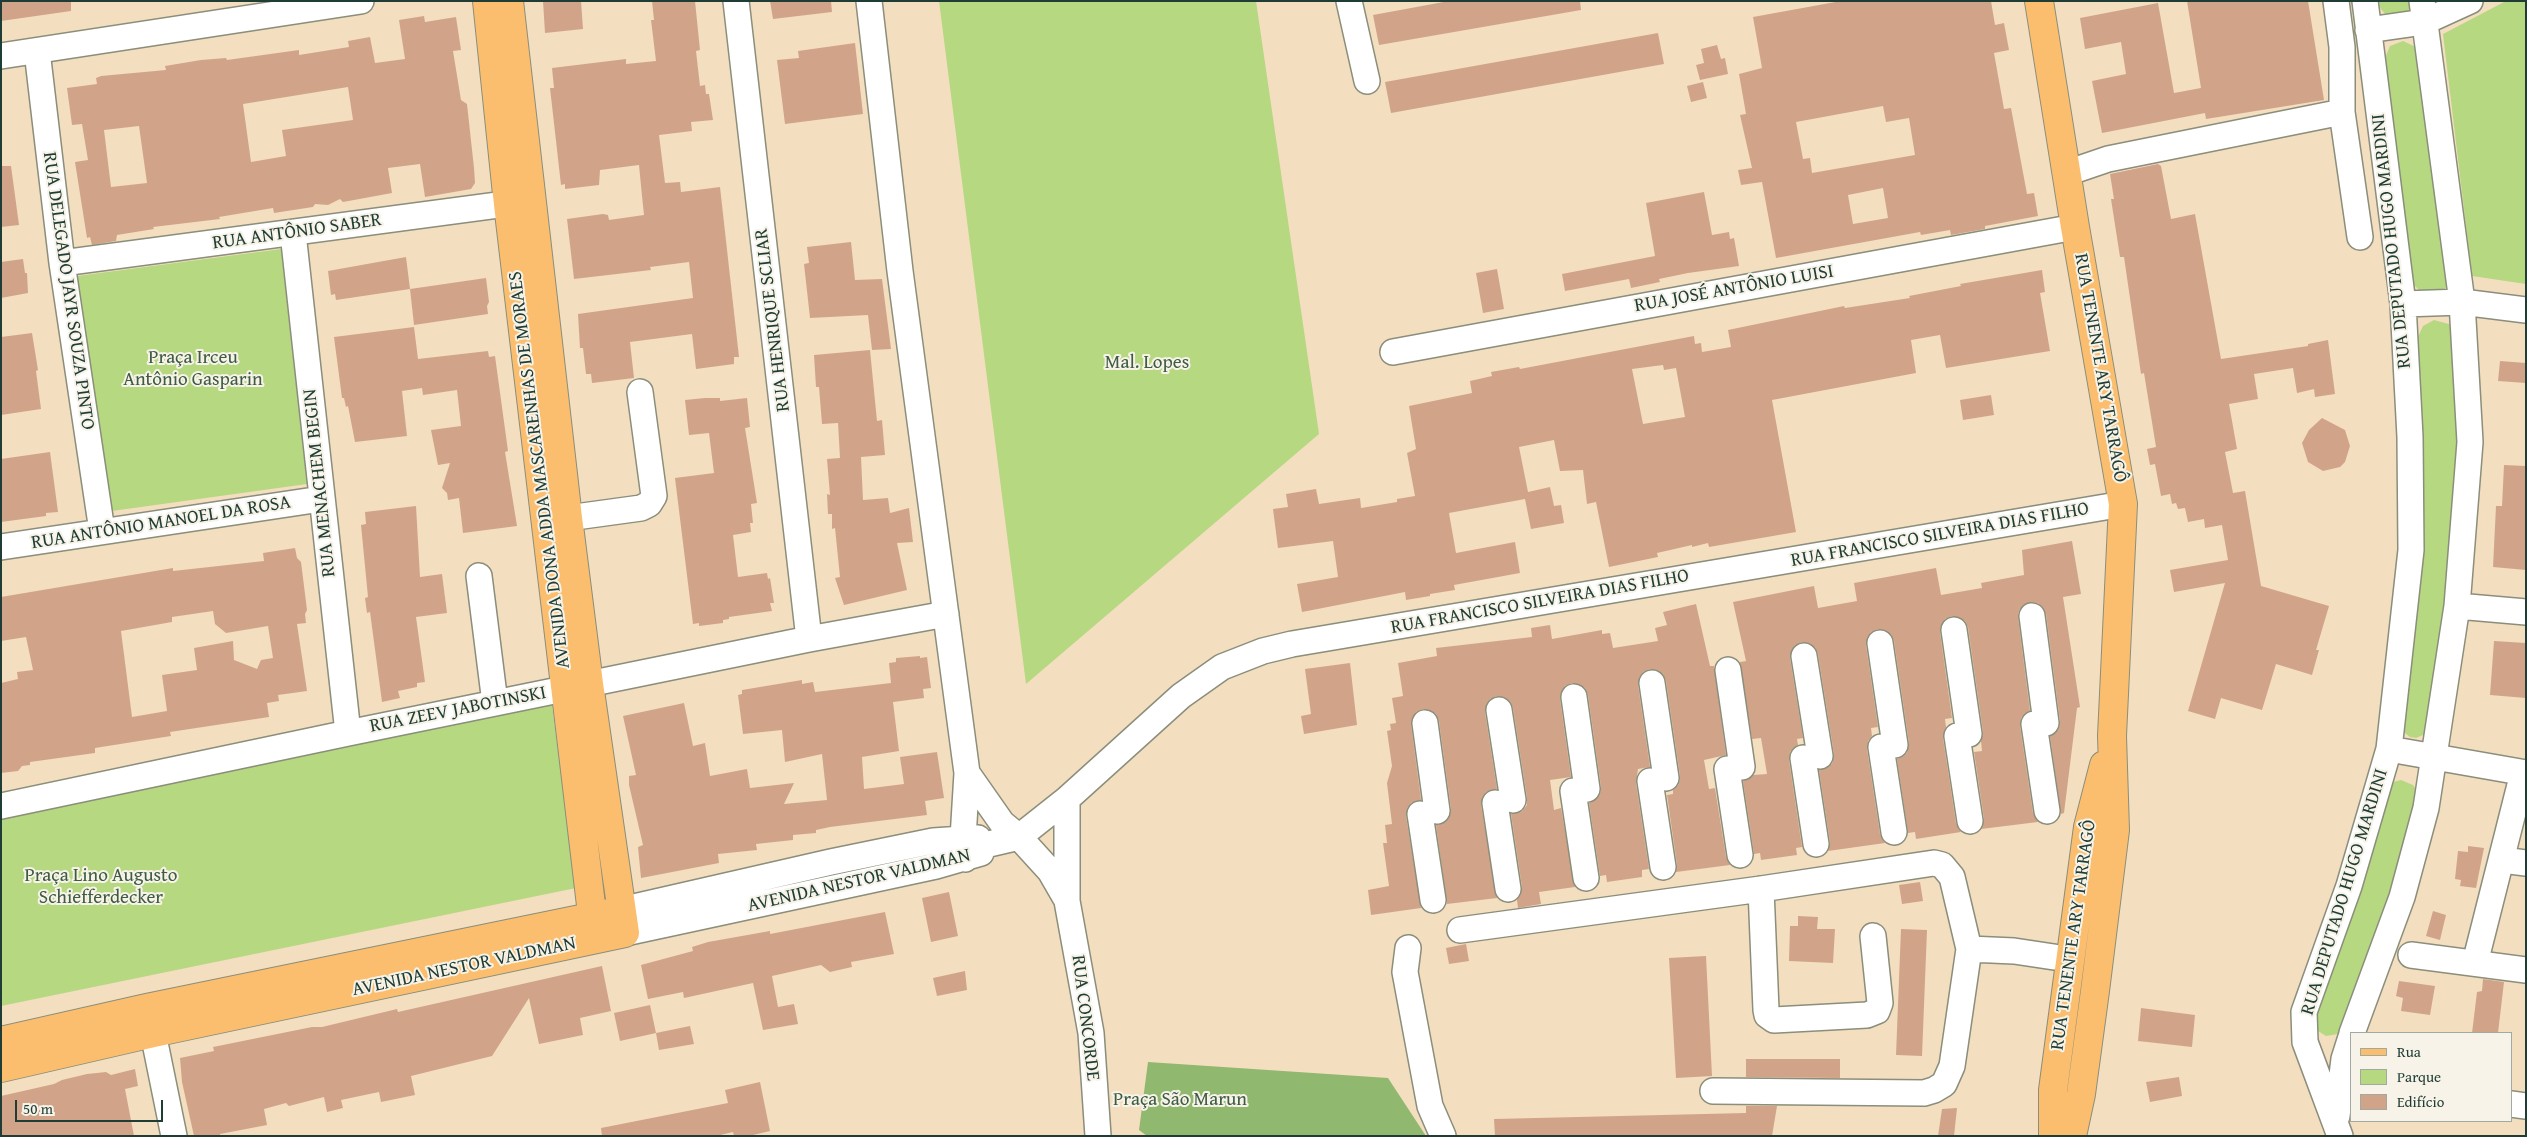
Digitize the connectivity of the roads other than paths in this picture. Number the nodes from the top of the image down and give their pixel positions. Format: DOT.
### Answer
graph roads {
  1 [pos="361,1"];
  2 [pos="487,1"];
  3 [pos="509,1"];
  4 [pos="736,1"];
  5 [pos="869,1"];
  6 [pos="1349,1"];
  7 [pos="2039,1"];
  8 [pos="2336,1"];
  9 [pos="2365,1"];
  10 [pos="2470,1"];
  11 [pos="271,8"];
  12 [pos="2423,12"];
  13 [pos="2368,30"];
  14 [pos="37,50"];
  15 [pos="1,56"];
  16 [pos="1368,81"];
  17 [pos="2342,112"];
  18 [pos="2066,173"];
  19 [pos="520,202"];
  20 [pos="2075,227"];
  21 [pos="293,233"];
  22 [pos="2360,237"];
  23 [pos="62,264"];
  24 [pos="2462,302"];
  25 [pos="2403,304"];
  26 [pos="2526,310"];
  27 [pos="1393,352"];
  28 [pos="640,392"];
  29 [pos="321,499"];
  30 [pos="2124,504"];
  31 [pos="568,518"];
  32 [pos="102,531"];
  33 [pos="1,547"];
  34 [pos="479,576"];
  35 [pos="2457,606"];
  36 [pos="2526,612"];
  37 [pos="946,614"];
  38 [pos="2032,616"];
  39 [pos="1954,630"];
  40 [pos="809,639"];
  41 [pos="1880,643"];
  42 [pos="1804,656"];
  43 [pos="1728,670"];
  44 [pos="1652,683"];
  45 [pos="578,686"];
  46 [pos="1574,697"];
  47 [pos="495,703"];
  48 [pos="1499,710"];
  49 [pos="1425,723"];
  50 [pos="348,732"];
  51 [pos="2112,736"];
  52 [pos="2389,749"];
  53 [pos="2434,758"];
  54 [pos="967,773"];
  55 [pos="2524,773"];
  56 [pos="1067,799"];
  57 [pos="1,806"];
  58 [pos="2047,811"];
  59 [pos="1970,821"];
  60 [pos="1894,832"];
  61 [pos="1019,837"];
  62 [pos="1816,844"];
  63 [pos="964,849"];
  64 [pos="1740,855"];
  65 [pos="2514,861"];
  66 [pos="1663,867"];
  67 [pos="1586,878"];
  68 [pos="1508,889"];
  69 [pos="1761,890"];
  70 [pos="1433,900"];
  71 [pos="1067,901"];
  72 [pos="623,922"];
  73 [pos="594,928"];
  74 [pos="1460,930"];
  75 [pos="1873,936"];
  76 [pos="1408,948"];
  77 [pos="1969,948"];
  78 [pos="2411,955"];
  79 [pos="2054,957"];
  80 [pos="2476,963"];
  81 [pos="2526,970"];
  82 [pos="2352,1032"];
  83 [pos="153,1033"];
  84 [pos="2304,1033"];
  85 [pos="2350,1038"];
  86 [pos="1,1041"];
  87 [pos="1,1068"];
  88 [pos="1714,1091"];
  89 [pos="2512,1104"];
  90 [pos="2526,1106"];
  91 [pos="2338,1128"];
  92 [pos="174,1136"];
  93 [pos="1098,1136"];
  94 [pos="1443,1136"];
  95 [pos="2053,1136"];
  96 [pos="2072,1136"];
  1 -- 11 [label="street"];
  2 -- 19 [label="main road, AVENIDA DONA ADDA MASCARENHAS DE MORAES"];
  3 -- 19 [label="main road, AVENIDA DONA ADDA MASCARENHAS DE MORAES"];
  4 -- 40 [label="street, RUA HENRIQUE SCLIAR"];
  5 -- 37 [label="street"];
  6 -- 16 [label="street"];
  7 -- 18 [label="main road, RUA TENENTE ARY TARRAGÔ"];
  8 -- 17 [label="street"];
  9 -- 13 [label="street, RUA DEPUTADO HUGO MARDINI"];
  10 -- 12 [label="street"];
  11 -- 14 [label="street"];
  12 -- 13 [label="street"];
  12 -- 24 [label="street"];
  13 -- 25 [label="street, RUA DEPUTADO HUGO MARDINI"];
  14 -- 15 [label="street"];
  14 -- 23 [label="street, RUA DELEGADO JAYR SOUZA PINTO"];
  17 -- 18 [label="street"];
  17 -- 22 [label="street"];
  18 -- 20 [label="main road, RUA TENENTE ARY TARRAGÔ"];
  19 -- 21 [label="street, RUA ANTÔNIO SABER"];
  19 -- 31 [label="main road, AVENIDA DONA ADDA MASCARENHAS DE MORAES"];
  19 -- 45 [label="main road, AVENIDA DONA ADDA MASCARENHAS DE MORAES"];
  20 -- 27 [label="street, RUA JOSÉ ANTÔNIO LUISI"];
  20 -- 30 [label="main road, RUA TENENTE ARY TARRAGÔ"];
  21 -- 23 [label="street, RUA ANTÔNIO SABER"];
  21 -- 29 [label="street, RUA MENACHEM BEGIN"];
  23 -- 32 [label="street, RUA DELEGADO JAYR SOUZA PINTO"];
  24 -- 25 [label="street"];
  24 -- 26 [label="street"];
  24 -- 35 [label="street"];
  25 -- 52 [label="street, RUA DEPUTADO HUGO MARDINI"];
  28 -- 31 [label="street"];
  29 -- 32 [label="street, RUA ANTÔNIO MANOEL DA ROSA"];
  29 -- 50 [label="street, RUA MENACHEM BEGIN"];
  30 -- 51 [label="main road, RUA TENENTE ARY TARRAGÔ"];
  30 -- 56 [label="street, RUA FRANCISCO SILVEIRA DIAS FILHO"];
  31 -- 45 [label="main road, AVENIDA DONA ADDA MASCARENHAS DE MORAES"];
  32 -- 33 [label="street, RUA ANTÔNIO MANOEL DA ROSA"];
  34 -- 47 [label="street"];
  35 -- 36 [label="street"];
  35 -- 53 [label="street"];
  37 -- 40 [label="street, RUA ZEEV JABOTINSKI"];
  37 -- 54 [label="street"];
  38 -- 58 [label="street"];
  39 -- 59 [label="street"];
  40 -- 45 [label="street, RUA ZEEV JABOTINSKI"];
  41 -- 60 [label="street"];
  42 -- 62 [label="street"];
  43 -- 64 [label="street"];
  44 -- 66 [label="street"];
  45 -- 47 [label="street, RUA ZEEV JABOTINSKI"];
  45 -- 72 [label="main road, AVENIDA DONA ADDA MASCARENHAS DE MORAES"];
  45 -- 73 [label="main road, AVENIDA DONA ADDA MASCARENHAS DE MORAES"];
  46 -- 67 [label="street"];
  47 -- 50 [label="street, RUA ZEEV JABOTINSKI"];
  48 -- 68 [label="street"];
  49 -- 70 [label="street"];
  50 -- 57 [label="street, RUA ZEEV JABOTINSKI"];
  51 -- 95 [label="main road, RUA TENENTE ARY TARRAGÔ"];
  51 -- 96 [label="main road, RUA TENENTE ARY TARRAGÔ"];
  52 -- 53 [label="street"];
  52 -- 84 [label="street, RUA DEPUTADO HUGO MARDINI"];
  53 -- 55 [label="street"];
  53 -- 82 [label="street"];
  54 -- 61 [label="street, RUA CONCORDE"];
  54 -- 63 [label="street"];
  55 -- 65 [label="street"];
  56 -- 61 [label="street, RUA FRANCISCO SILVEIRA DIAS FILHO"];
  56 -- 71 [label="street, RUA CONCORDE"];
  61 -- 63 [label="street, AVENIDA NESTOR VALDMAN"];
  61 -- 71 [label="street, RUA CONCORDE"];
  63 -- 72 [label="street, AVENIDA NESTOR VALDMAN"];
  65 -- 80 [label="street"];
  69 -- 74 [label="street"];
  69 -- 75 [label="street"];
  69 -- 77 [label="street"];
  71 -- 93 [label="street, RUA CONCORDE"];
  72 -- 73 [label="main road, AVENIDA NESTOR VALDMAN"];
  73 -- 83 [label="main road, AVENIDA NESTOR VALDMAN"];
  73 -- 86 [label="main road, AVENIDA NESTOR VALDMAN"];
  76 -- 94 [label="street"];
  77 -- 79 [label="street"];
  77 -- 88 [label="street"];
  78 -- 80 [label="street"];
  80 -- 81 [label="street"];
  83 -- 87 [label="main road, AVENIDA NESTOR VALDMAN"];
  83 -- 92 [label="street"];
  84 -- 85 [label="street"];
  84 -- 91 [label="street, RUA DEPUTADO HUGO MARDINI"];
  85 -- 91 [label="street, RUA DEPUTADO HUGO MARDINI"];
  89 -- 90 [label="street"];
}
